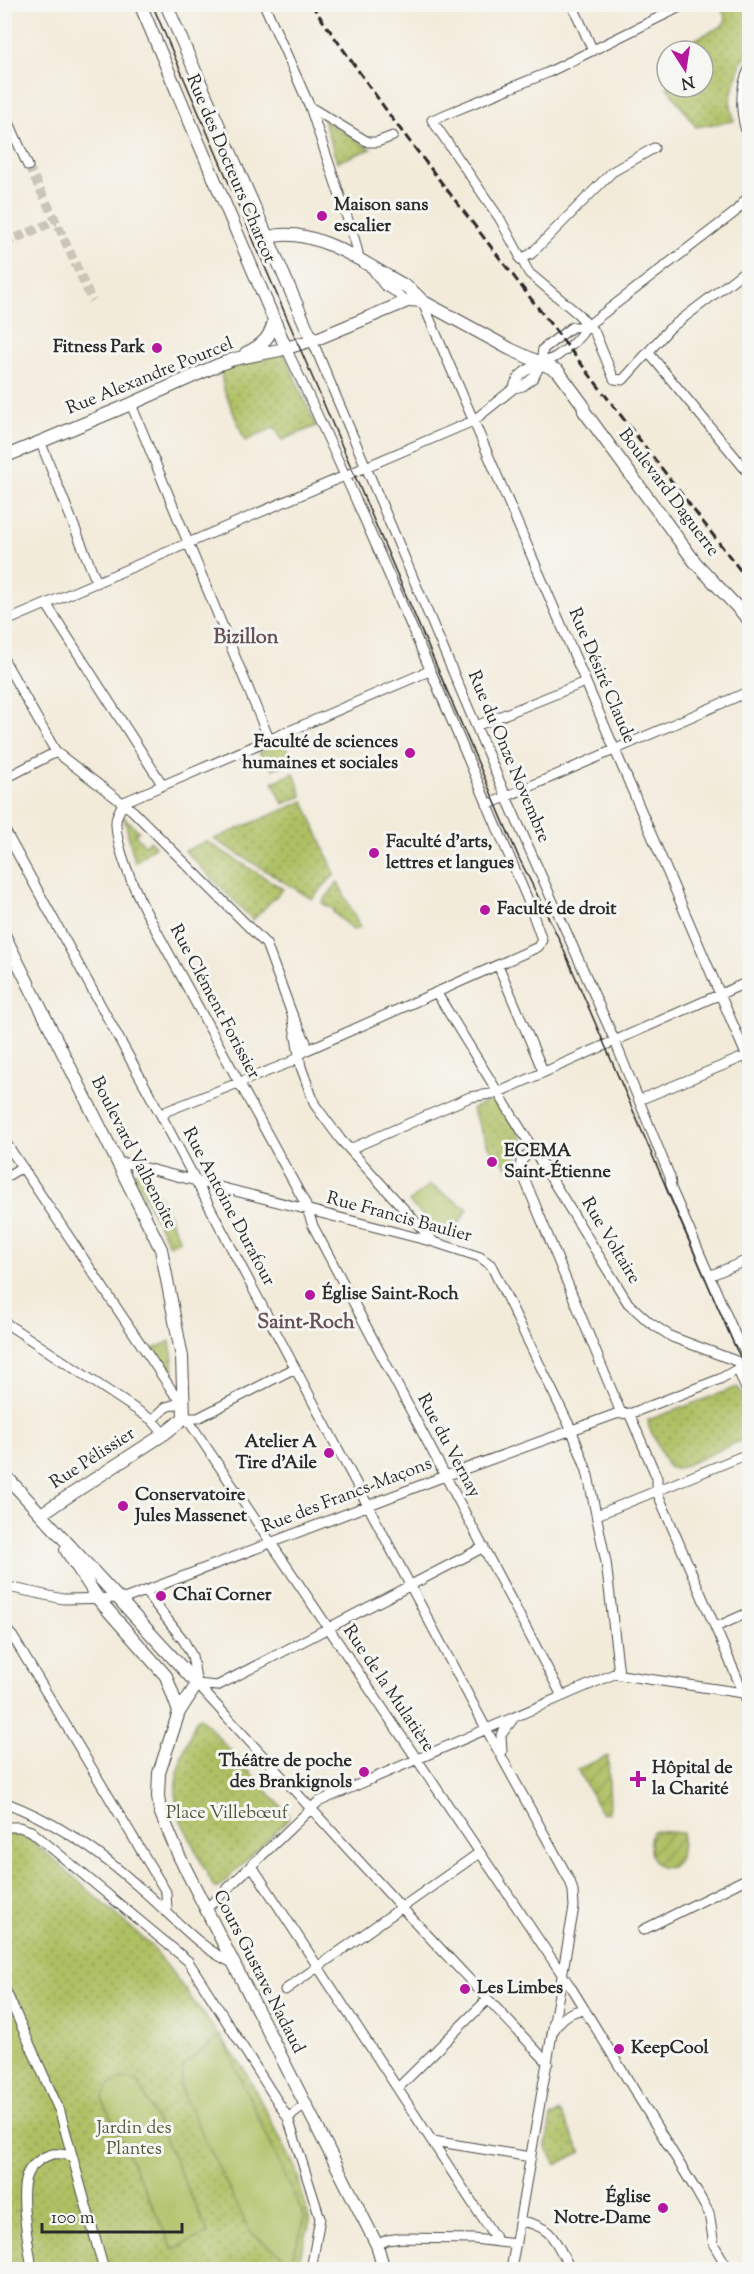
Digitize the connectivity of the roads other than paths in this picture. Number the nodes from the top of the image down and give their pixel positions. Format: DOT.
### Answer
graph roads {
  1 [pos="140,4"];
  2 [pos="166,4"];
  3 [pos="264,4"];
  4 [pos="572,4"];
  5 [pos="686,4"];
  6 [pos="593,51"];
  7 [pos="750,67"];
  8 [pos="310,107"];
  9 [pos="4,111"];
  10 [pos="393,136"];
  11 [pos="750,144"];
  12 [pos="654,148"];
  13 [pos="28,166"];
  14 [pos="750,195"];
  15 [pos="267,238"];
  16 [pos="357,258"];
  17 [pos="520,259"];
  18 [pos="370,266"];
  19 [pos="750,267"];
  20 [pos="404,301"];
  21 [pos="422,301"];
  22 [pos="274,320"];
  23 [pos="587,326"];
  24 [pos="312,340"];
  25 [pos="286,348"];
  26 [pos="648,352"];
  27 [pos="234,359"];
  28 [pos="542,363"];
  29 [pos="131,404"];
  30 [pos="473,421"];
  31 [pos="40,441"];
  32 [pos="4,457"];
  33 [pos="365,468"];
  34 [pos="750,475"];
  35 [pos="345,476"];
  36 [pos="189,543"];
  37 [pos="97,583"];
  38 [pos="47,605"];
  39 [pos="750,621"];
  40 [pos="4,622"];
  41 [pos="4,660"];
  42 [pos="429,670"];
  43 [pos="585,682"];
  44 [pos="750,691"];
  45 [pos="476,726"];
  46 [pos="270,739"];
  47 [pos="615,751"];
  48 [pos="56,752"];
  49 [pos="4,779"];
  50 [pos="162,784"];
  51 [pos="507,797"];
  52 [pos="123,802"];
  53 [pos="487,805"];
  54 [pos="4,829"];
  55 [pos="4,935"];
  56 [pos="498,965"];
  57 [pos="750,981"];
  58 [pos="436,992"];
  59 [pos="719,994"];
  60 [pos="614,1039"];
  61 [pos="302,1054"];
  62 [pos="748,1060"];
  63 [pos="543,1071"];
  64 [pos="238,1082"];
  65 [pos="497,1093"];
  66 [pos="639,1100"];
  67 [pos="162,1118"];
  68 [pos="4,1140"];
  69 [pos="534,1148"];
  70 [pos="350,1149"];
  71 [pos="119,1166"];
  72 [pos="24,1169"];
  73 [pos="4,1178"];
  74 [pos="195,1181"];
  75 [pos="308,1211"];
  76 [pos="434,1242"];
  77 [pos="750,1259"];
  78 [pos="709,1276"];
  79 [pos="4,1322"];
  80 [pos="744,1366"];
  81 [pos="295,1368"];
  82 [pos="750,1399"];
  83 [pos="183,1402"];
  84 [pos="625,1413"];
  85 [pos="152,1419"];
  86 [pos="186,1419"];
  87 [pos="572,1431"];
  88 [pos="164,1434"];
  89 [pos="750,1453"];
  90 [pos="4,1474"];
  91 [pos="446,1477"];
  92 [pos="657,1492"];
  93 [pos="369,1506"];
  94 [pos="41,1514"];
  95 [pos="597,1515"];
  96 [pos="271,1542"];
  97 [pos="484,1547"];
  98 [pos="410,1585"];
  99 [pos="4,1586"];
  100 [pos="145,1591"];
  101 [pos="99,1599"];
  102 [pos="119,1600"];
  103 [pos="750,1612"];
  104 [pos="4,1627"];
  105 [pos="716,1627"];
  106 [pos="327,1628"];
  107 [pos="13,1636"];
  108 [pos="4,1646"];
  109 [pos="617,1674"];
  110 [pos="196,1684"];
  111 [pos="746,1694"];
  112 [pos="562,1696"];
  113 [pos="750,1708"];
  114 [pos="179,1712"];
  115 [pos="516,1716"];
  116 [pos="487,1729"];
  117 [pos="502,1755"];
  118 [pos="416,1759"];
  119 [pos="4,1802"];
  120 [pos="311,1808"];
  121 [pos="4,1827"];
  122 [pos="479,1853"];
  123 [pos="252,1866"];
  124 [pos="750,1877"];
  125 [pos="402,1908"];
  126 [pos="206,1909"];
  127 [pos="167,1911"];
  128 [pos="643,1930"];
  129 [pos="233,1963"];
  130 [pos="318,1967"];
  131 [pos="562,1975"];
  132 [pos="4,1986"];
  133 [pos="285,1989"];
  134 [pos="487,2000"];
  135 [pos="585,2010"];
  136 [pos="554,2032"];
  137 [pos="548,2063"];
  138 [pos="398,2088"];
  139 [pos="305,2105"];
  140 [pos="288,2118"];
  141 [pos="433,2141"];
  142 [pos="72,2156"];
  143 [pos="531,2157"];
  144 [pos="520,2221"];
  145 [pos="498,2242"];
  146 [pos="516,2244"];
  147 [pos="377,2246"];
  148 [pos="32,2270"];
  149 [pos="104,2270"];
  150 [pos="311,2270"];
  151 [pos="384,2270"];
  152 [pos="511,2270"];
  153 [pos="571,2270"];
  154 [pos="729,2270"];
  1 -- 22 [label="main road, Rue des Docteurs Charcot"];
  2 -- 15 [label="main road, Rue des Docteurs Charcot"];
  3 -- 8 [label="street"];
  4 -- 6 [label="street"];
  5 -- 6 [label="street"];
  6 -- 17 [label="street"];
  7 -- 11 [label="street"];
  8 -- 10 [label="street"];
  8 -- 16 [label="street"];
  9 -- 13 [label="street"];
  12 -- 17 [label="street"];
  14 -- 23 [label="street"];
  15 -- 16 [label="main road, Boulevard Daguerre"];
  15 -- 24 [label="main road, Rue des Docteurs Charcot"];
  16 -- 18 [label="main road, Boulevard Daguerre"];
  17 -- 23 [label="street"];
  18 -- 20 [label="street, Boulevard Daguerre"];
  18 -- 21 [label="main road, Boulevard Daguerre"];
  19 -- 26 [label="street"];
  20 -- 21 [label="main road, Boulevard Daguerre"];
  20 -- 24 [label="main road, Rue Alexandre Pourcel"];
  21 -- 28 [label="main road, Boulevard Daguerre"];
  21 -- 30 [label="street, Rue Désiré Claude"];
  22 -- 25 [label="main road, Rue des Docteurs Charcot"];
  22 -- 27 [label="main road"];
  23 -- 26 [label="street"];
  23 -- 28 [label="street"];
  24 -- 25 [label="main road, Rue Alexandre Pourcel"];
  24 -- 33 [label="street, Rue du Onze Novembre"];
  25 -- 27 [label="main road, Rue Alexandre Pourcel"];
  25 -- 35 [label="street, Rue du Onze Novembre"];
  26 -- 34 [label="street"];
  27 -- 29 [label="main road, Rue Alexandre Pourcel"];
  28 -- 30 [label="street"];
  28 -- 39 [label="main road, Boulevard Daguerre"];
  29 -- 31 [label="main road, Rue Alexandre Pourcel"];
  29 -- 36 [label="street"];
  30 -- 33 [label="street"];
  30 -- 43 [label="street, Rue Désiré Claude"];
  31 -- 32 [label="main road, Rue Alexandre Pourcel"];
  31 -- 37 [label="street"];
  33 -- 35 [label="street"];
  33 -- 45 [label="street, Rue du Onze Novembre"];
  35 -- 36 [label="street"];
  35 -- 42 [label="street, Rue du Onze Novembre"];
  36 -- 37 [label="street"];
  36 -- 46 [label="street"];
  37 -- 38 [label="street"];
  38 -- 40 [label="street"];
  38 -- 50 [label="street"];
  41 -- 48 [label="street"];
  42 -- 46 [label="street"];
  42 -- 53 [label="street, Rue du Onze Novembre"];
  43 -- 45 [label="street"];
  43 -- 47 [label="street, Rue Désiré Claude"];
  44 -- 47 [label="street"];
  45 -- 51 [label="street, Rue du Onze Novembre"];
  46 -- 50 [label="street"];
  47 -- 51 [label="street"];
  47 -- 59 [label="street, Rue Désiré Claude"];
  48 -- 49 [label="street"];
  48 -- 52 [label="street"];
  50 -- 52 [label="street"];
  51 -- 53 [label="street"];
  51 -- 60 [label="street, Rue du Onze Novembre"];
  52 -- 61 [label="street"];
  52 -- 64 [label="street, Rue Clément Forissier"];
  53 -- 56 [label="street, Rue du Onze Novembre"];
  54 -- 67 [label="street, Rue Antoine Durafour"];
  55 -- 71 [label="main road, Boulevard Valbenoîte"];
  56 -- 58 [label="street"];
  56 -- 63 [label="street"];
  57 -- 59 [label="street"];
  58 -- 61 [label="street"];
  58 -- 65 [label="street, Rue Voltaire"];
  59 -- 60 [label="street"];
  59 -- 62 [label="street, Rue Désiré Claude"];
  60 -- 63 [label="street"];
  60 -- 66 [label="street, Rue du Onze Novembre"];
  61 -- 64 [label="street"];
  61 -- 70 [label="street"];
  62 -- 66 [label="street"];
  63 -- 65 [label="street"];
  64 -- 67 [label="street"];
  64 -- 75 [label="street, Rue Clément Forissier"];
  65 -- 69 [label="street, Rue Voltaire"];
  65 -- 70 [label="street"];
  66 -- 78 [label="street, Rue du Onze Novembre"];
  67 -- 74 [label="street, Rue Antoine Durafour"];
  68 -- 72 [label="street"];
  69 -- 80 [label="street, Rue Voltaire"];
  69 -- 84 [label="street"];
  70 -- 76 [label="street"];
  71 -- 74 [label="street, Rue Francis Baulier"];
  71 -- 83 [label="main road, Boulevard Valbenoîte"];
  72 -- 73 [label="street"];
  72 -- 83 [label="street"];
  74 -- 75 [label="street, Rue Francis Baulier"];
  74 -- 81 [label="street, Rue Antoine Durafour"];
  75 -- 76 [label="street, Rue Francis Baulier"];
  75 -- 91 [label="street, Rue du Vernay"];
  76 -- 87 [label="street, Rue Francis Baulier"];
  77 -- 78 [label="street"];
  78 -- 80 [label="street, Rue du Onze Novembre"];
  79 -- 85 [label="street"];
  80 -- 82 [label="street"];
  80 -- 84 [label="street, Rue des Francs-Maçons"];
  81 -- 86 [label="street"];
  81 -- 93 [label="street, Rue Antoine Durafour"];
  83 -- 85 [label="street"];
  83 -- 86 [label="main road, Boulevard Valbenoîte"];
  84 -- 87 [label="street, Rue des Francs-Maçons"];
  84 -- 92 [label="street"];
  85 -- 88 [label="street"];
  86 -- 88 [label="main road, Rue Pélissier"];
  86 -- 96 [label="street, Rue de la Mulatière"];
  87 -- 91 [label="street, Rue des Francs-Maçons"];
  87 -- 95 [label="street, Rue Francis Baulier"];
  88 -- 94 [label="main road, Rue Pélissier"];
  89 -- 92 [label="street"];
  90 -- 94 [label="main road"];
  91 -- 93 [label="street, Rue des Francs-Maçons"];
  91 -- 97 [label="street, Rue du Vernay"];
  92 -- 95 [label="street"];
  92 -- 105 [label="street"];
  93 -- 96 [label="street, Rue des Francs-Maçons"];
  93 -- 98 [label="street, Rue Antoine Durafour"];
  94 -- 101 [label="main road"];
  94 -- 102 [label="main road"];
  95 -- 109 [label="street, Rue Francis Baulier"];
  96 -- 100 [label="street, Rue des Francs-Maçons"];
  96 -- 106 [label="street, Rue de la Mulatière"];
  97 -- 98 [label="street"];
  97 -- 112 [label="street, Rue du Vernay"];
  98 -- 106 [label="street"];
  98 -- 116 [label="street, Rue Antoine Durafour"];
  99 -- 101 [label="street"];
  100 -- 102 [label="street, Rue des Francs-Maçons"];
  100 -- 110 [label="street"];
  101 -- 102 [label="street"];
  101 -- 114 [label="main road"];
  102 -- 110 [label="main road"];
  103 -- 105 [label="street"];
  104 -- 107 [label="street"];
  105 -- 111 [label="street"];
  106 -- 110 [label="street"];
  106 -- 118 [label="street, Rue de la Mulatière"];
  107 -- 108 [label="street"];
  107 -- 127 [label="street"];
  109 -- 111 [label="street"];
  109 -- 112 [label="street"];
  110 -- 114 [label="main road, Cours Gustave Nadaud"];
  110 -- 120 [label="street"];
  111 -- 113 [label="street"];
  112 -- 115 [label="street"];
  114 -- 126 [label="main road, Cours Gustave Nadaud"];
  115 -- 116 [label="street"];
  115 -- 117 [label="street"];
  116 -- 117 [label="street, Rue Antoine Durafour"];
  116 -- 118 [label="street"];
  117 -- 131 [label="street, Rue Antoine Durafour"];
  118 -- 120 [label="street"];
  118 -- 122 [label="street, Rue de la Mulatière"];
  119 -- 127 [label="street"];
  120 -- 123 [label="street"];
  120 -- 125 [label="street"];
  121 -- 140 [label="street"];
  122 -- 125 [label="street"];
  122 -- 131 [label="street, Rue de la Mulatière"];
  123 -- 126 [label="street"];
  123 -- 130 [label="street"];
  124 -- 128 [label="street"];
  125 -- 130 [label="street"];
  125 -- 134 [label="street"];
  126 -- 129 [label="main road, Cours Gustave Nadaud"];
  127 -- 129 [label="street"];
  129 -- 139 [label="main road, Cours Gustave Nadaud"];
  130 -- 133 [label="street"];
  130 -- 138 [label="street"];
  131 -- 135 [label="street, Rue de la Mulatière"];
  131 -- 136 [label="street"];
  132 -- 142 [label="street"];
  134 -- 137 [label="street"];
  134 -- 138 [label="street"];
  135 -- 136 [label="street"];
  135 -- 154 [label="street, Rue de la Mulatière"];
  136 -- 137 [label="street"];
  137 -- 143 [label="street"];
  138 -- 141 [label="street"];
  139 -- 140 [label="street"];
  139 -- 147 [label="main road, Cours Gustave Nadaud"];
  140 -- 150 [label="street"];
  141 -- 143 [label="street"];
  141 -- 145 [label="street"];
  142 -- 148 [label="street"];
  142 -- 149 [label="street"];
  143 -- 144 [label="street"];
  144 -- 146 [label="street"];
  144 -- 153 [label="street"];
  145 -- 146 [label="street"];
  145 -- 147 [label="street"];
  146 -- 152 [label="street"];
  147 -- 151 [label="main road, Cours Gustave Nadaud"];
}
